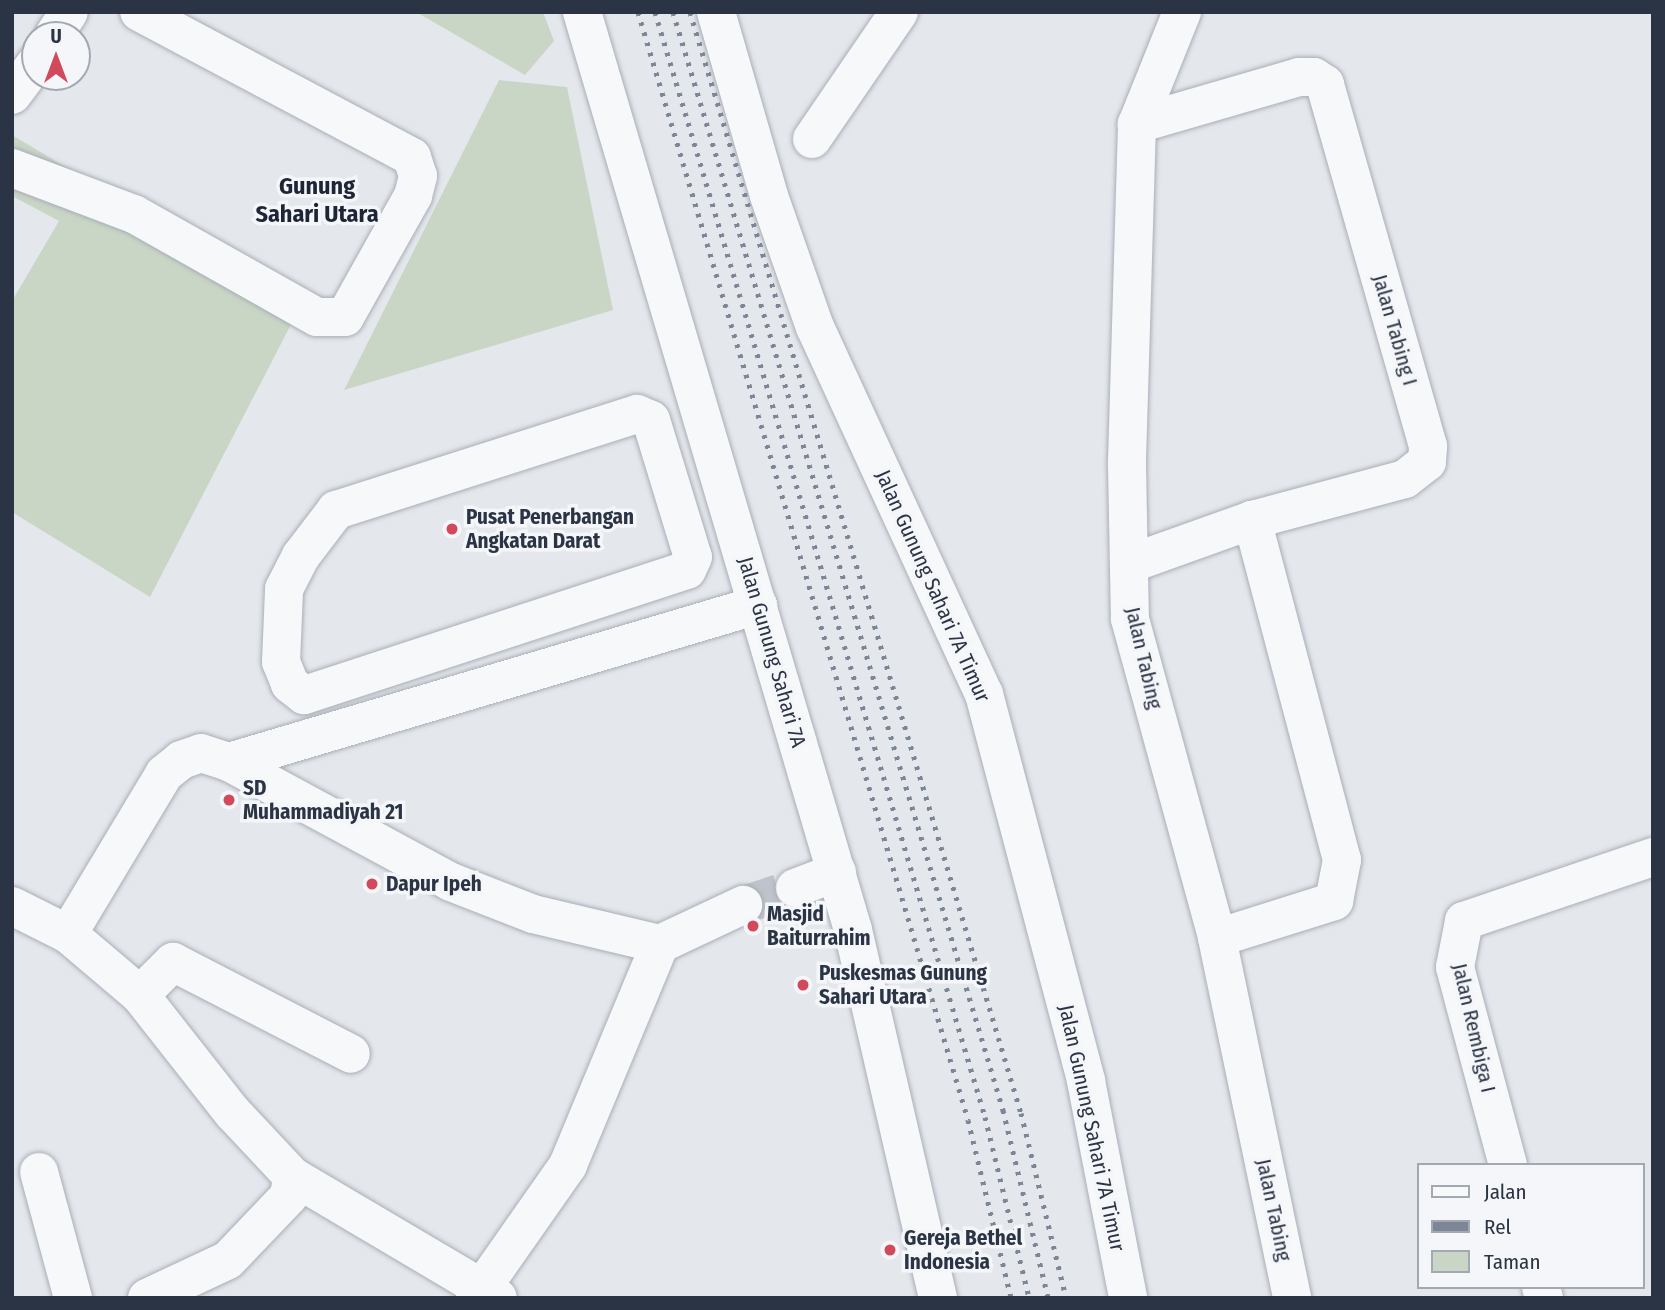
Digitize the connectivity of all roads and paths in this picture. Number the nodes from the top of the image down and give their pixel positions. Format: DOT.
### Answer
graph roads {
  1 [pos="139,12"];
  2 [pos="582,12"];
  3 [pos="716,12"];
  4 [pos="899,12"];
  5 [pos="1182,12"];
  6 [pos="1137,124"];
  7 [pos="812,139"];
  8 [pos="12,168"];
  9 [pos="721,481"];
  10 [pos="673,493"];
  11 [pos="1252,520"];
  12 [pos="1129,564"];
  13 [pos="758,605"];
  14 [pos="229,762"];
  15 [pos="1653,857"];
  16 [pos="836,872"];
  17 [pos="795,888"];
  18 [pos="743,905"];
  19 [pos="12,906"];
  20 [pos="68,934"];
  21 [pos="1216,938"];
  22 [pos="660,944"];
  23 [pos="139,995"];
  24 [pos="351,1054"];
  25 [pos="1507,1163"];
  26 [pos="39,1172"];
  27 [pos="292,1176"];
  28 [pos="485,1294"];
  29 [pos="156,1296"];
  30 [pos="73,1298"];
  31 [pos="938,1298"];
  32 [pos="1128,1298"];
  33 [pos="1292,1298"];
  1 -- 8 [label="street"];
  2 -- 9 [label="street, Jalan Gunung Sahari 7A"];
  3 -- 32 [label="street, Jalan Gunung Sahari 7A Timur"];
  4 -- 7 [label="street"];
  5 -- 6 [label="street, Jalan Tabing"];
  6 -- 11 [label="street, Jalan Tabing I"];
  6 -- 12 [label="street, Jalan Tabing"];
  9 -- 10 [label="street"];
  9 -- 13 [label="street, Jalan Gunung Sahari 7A"];
  10 -- 10 [label="street"];
  11 -- 12 [label="street, Jalan Tabing I"];
  11 -- 21 [label="street"];
  12 -- 21 [label="street, Jalan Tabing"];
  13 -- 14 [label="street"];
  13 -- 16 [label="street, Jalan Gunung Sahari 7A"];
  14 -- 20 [label="street"];
  14 -- 22 [label="street"];
  15 -- 25 [label="street, Jalan Rembiga I"];
  16 -- 17 [label="street"];
  16 -- 31 [label="street, Jalan Gunung Sahari 7A"];
  18 -- 22 [label="street"];
  19 -- 20 [label="street"];
  20 -- 23 [label="street"];
  21 -- 33 [label="street, Jalan Tabing"];
  22 -- 28 [label="street"];
  23 -- 24 [label="street"];
  23 -- 27 [label="street"];
  26 -- 30 [label="street"];
  27 -- 28 [label="street"];
  27 -- 29 [label="street"];
}
